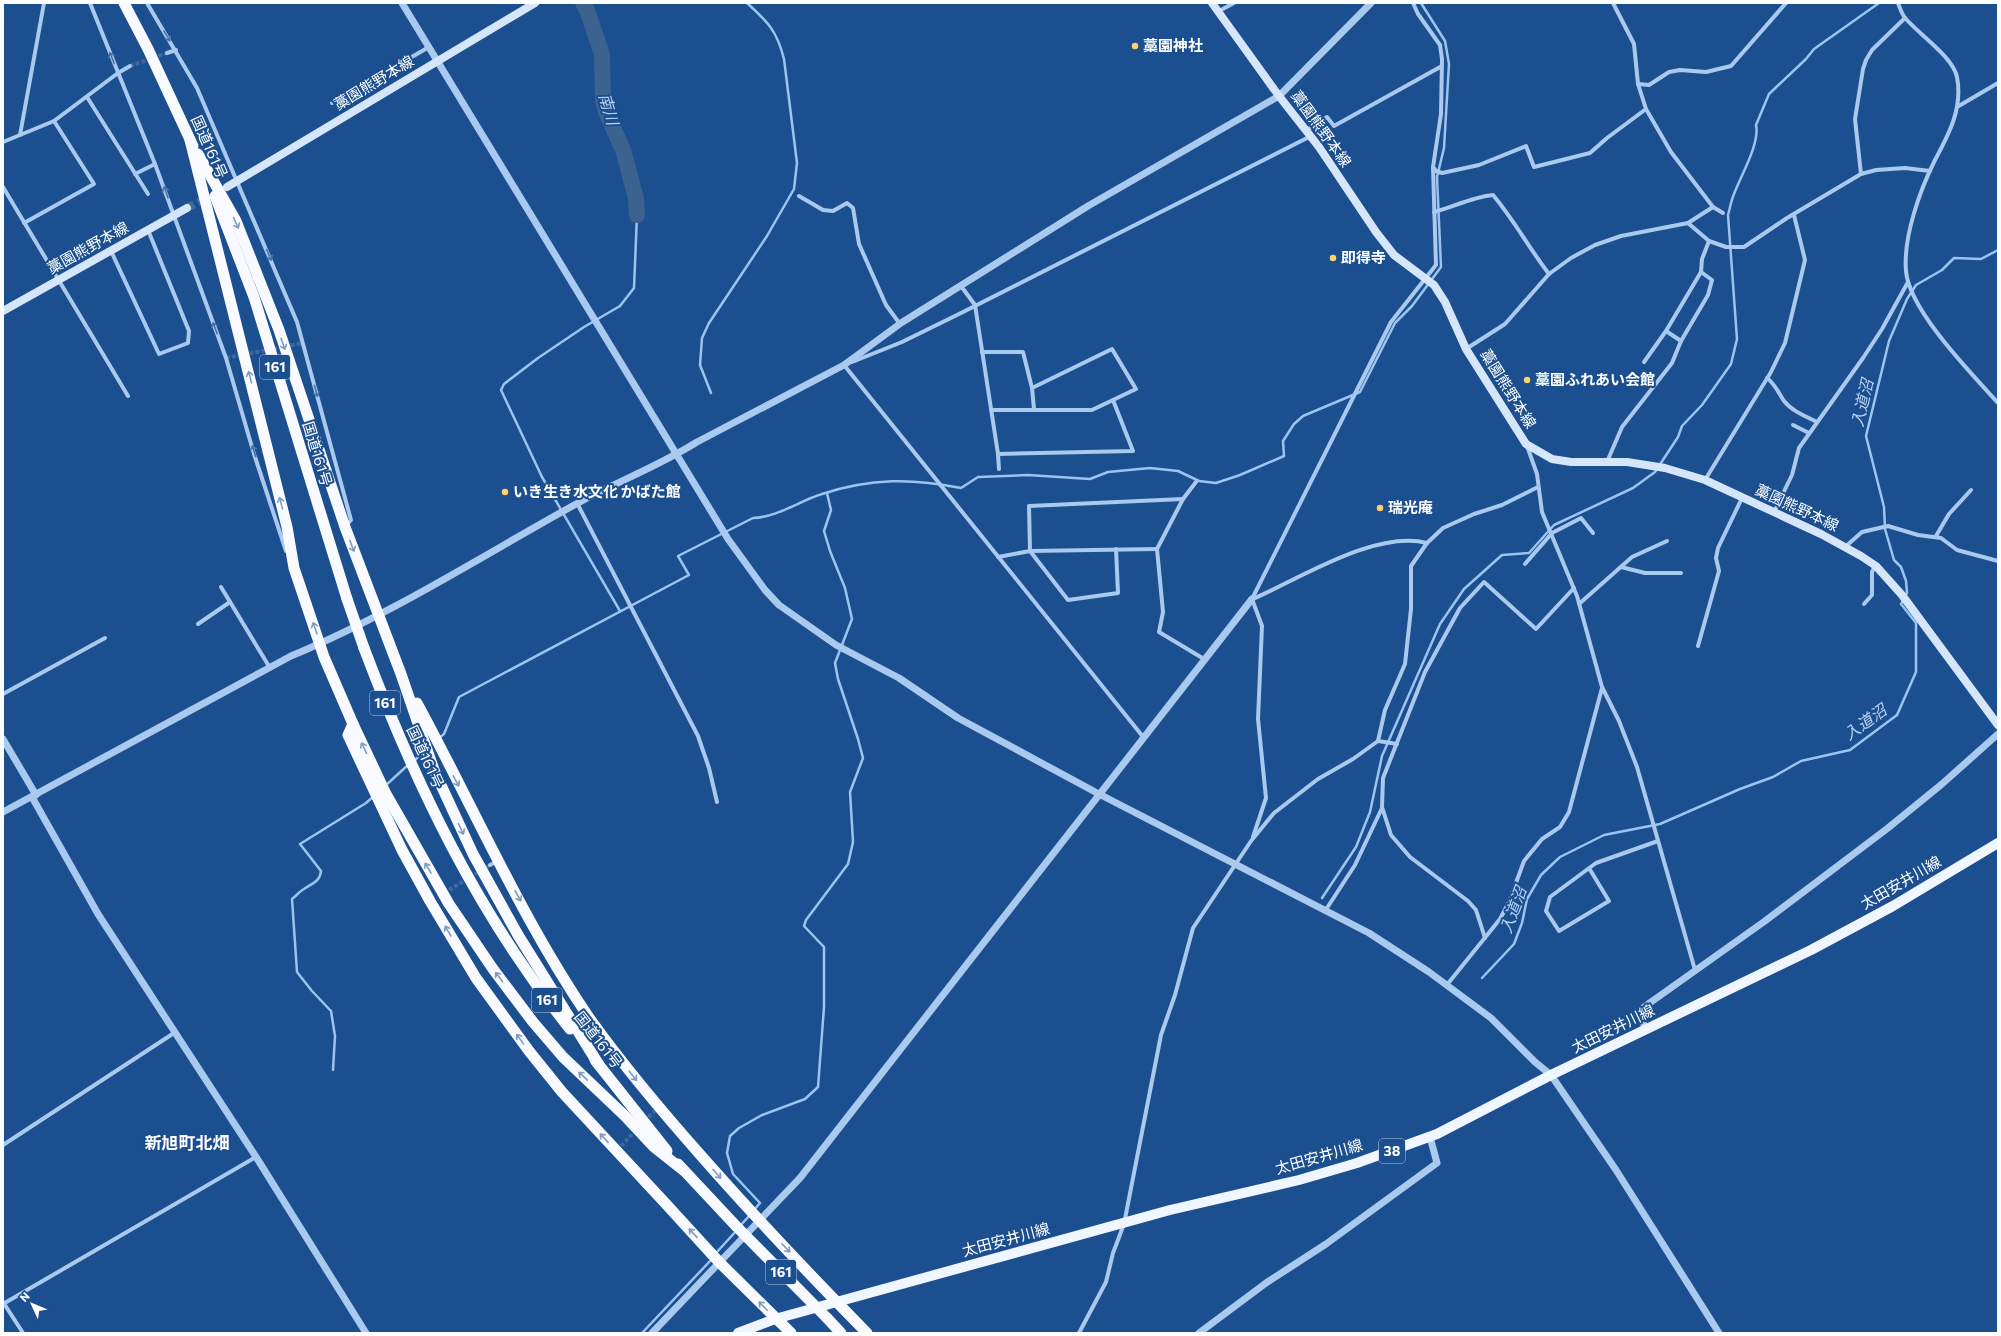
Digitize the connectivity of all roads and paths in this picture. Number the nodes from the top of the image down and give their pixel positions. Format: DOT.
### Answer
graph roads {
  1 [pos="44,3"];
  2 [pos="90,3"];
  3 [pos="124,3"];
  4 [pos="147,3"];
  5 [pos="402,3"];
  6 [pos="535,3"];
  7 [pos="1212,3"];
  8 [pos="1234,3"];
  9 [pos="1371,3"];
  10 [pos="1413,3"];
  11 [pos="1613,3"];
  12 [pos="1786,3"];
  13 [pos="1898,3"];
  14 [pos="1219,11"];
  15 [pos="1905,18"];
  16 [pos="429,47"];
  17 [pos="176,50"];
  18 [pos="167,53"];
  19 [pos="437,61"];
  20 [pos="130,66"];
  21 [pos="1442,66"];
  22 [pos="118,72"];
  23 [pos="1638,84"];
  24 [pos="1998,84"];
  25 [pos="1279,96"];
  26 [pos="86,97"];
  27 [pos="332,103"];
  28 [pos="1957,107"];
  29 [pos="1646,109"];
  30 [pos="54,121"];
  31 [pos="1309,133"];
  32 [pos="20,135"];
  33 [pos="190,140"];
  34 [pos="3,142"];
  35 [pos="155,164"];
  36 [pos="1433,167"];
  37 [pos="1930,171"];
  38 [pos="135,174"];
  39 [pos="1861,174"];
  40 [pos="238,181"];
  41 [pos="227,187"];
  42 [pos="3,188"];
  43 [pos="148,194"];
  44 [pos="799,196"];
  45 [pos="1713,207"];
  46 [pos="187,208"];
  47 [pos="1434,212"];
  48 [pos="1724,213"];
  49 [pos="174,215"];
  50 [pos="1794,215"];
  51 [pos="24,223"];
  52 [pos="1688,223"];
  53 [pos="148,230"];
  54 [pos="1709,241"];
  55 [pos="111,251"];
  56 [pos="1701,272"];
  57 [pos="1549,274"];
  58 [pos="1426,278"];
  59 [pos="59,281"];
  60 [pos="1909,283"];
  61 [pos="961,286"];
  62 [pos="975,305"];
  63 [pos="3,311"];
  64 [pos="900,324"];
  65 [pos="1666,331"];
  66 [pos="1681,341"];
  67 [pos="1466,348"];
  68 [pos="982,352"];
  69 [pos="1644,362"];
  70 [pos="844,365"];
  71 [pos="1767,378"];
  72 [pos="1032,388"];
  73 [pos="128,396"];
  74 [pos="1113,400"];
  75 [pos="1998,403"];
  76 [pos="1034,409"];
  77 [pos="991,410"];
  78 [pos="1817,422"];
  79 [pos="1793,425"];
  80 [pos="1809,433"];
  81 [pos="1526,444"];
  82 [pos="998,454"];
  83 [pos="677,455"];
  84 [pos="1606,462"];
  85 [pos="999,469"];
  86 [pos="1705,480"];
  87 [pos="1196,482"];
  88 [pos="1538,487"];
  89 [pos="1970,490"];
  90 [pos="1742,498"];
  91 [pos="1184,499"];
  92 [pos="577,503"];
  93 [pos="1774,512"];
  94 [pos="345,526"];
  95 [pos="1552,533"];
  96 [pos="1593,533"];
  97 [pos="1936,536"];
  98 [pos="1667,541"];
  99 [pos="1427,543"];
  100 [pos="1845,547"];
  101 [pos="1116,549"];
  102 [pos="1157,549"];
  103 [pos="1030,551"];
  104 [pos="998,557"];
  105 [pos="1998,561"];
  106 [pos="1525,564"];
  107 [pos="1876,566"];
  108 [pos="1621,567"];
  109 [pos="294,568"];
  110 [pos="1681,573"];
  111 [pos="220,587"];
  112 [pos="1574,588"];
  113 [pos="1252,599"];
  114 [pos="230,602"];
  115 [pos="1579,604"];
  116 [pos="1864,604"];
  117 [pos="379,615"];
  118 [pos="198,624"];
  119 [pos="106,638"];
  120 [pos="321,644"];
  121 [pos="1698,646"];
  122 [pos="1204,659"];
  123 [pos="270,668"];
  124 [pos="401,674"];
  125 [pos="1602,687"];
  126 [pos="3,694"];
  127 [pos="1998,725"];
  128 [pos="1998,734"];
  129 [pos="1144,738"];
  130 [pos="3,739"];
  131 [pos="1380,741"];
  132 [pos="1395,744"];
  133 [pos="380,792"];
  134 [pos="1099,794"];
  135 [pos="34,796"];
  136 [pos="717,802"];
  137 [pos="1382,807"];
  138 [pos="3,812"];
  139 [pos="1251,841"];
  140 [pos="1658,841"];
  141 [pos="1998,844"];
  142 [pos="1236,865"];
  143 [pos="1589,868"];
  144 [pos="442,894"];
  145 [pos="430,901"];
  146 [pos="1325,911"];
  147 [pos="1484,938"];
  148 [pos="1695,970"];
  149 [pos="1446,986"];
  150 [pos="1646,1029"];
  151 [pos="174,1033"];
  152 [pos="599,1065"];
  153 [pos="1551,1075"];
  154 [pos="1430,1137"];
  155 [pos="3,1145"];
  156 [pos="256,1157"];
  157 [pos="683,1170"];
  158 [pos="759,1220"];
  159 [pos="1124,1224"];
  160 [pos="719,1262"];
  161 [pos="836,1302"];
  162 [pos="3,1303"];
  163 [pos="775,1319"];
  164 [pos="23,1333"];
  165 [pos="366,1333"];
  166 [pos="652,1333"];
  167 [pos="738,1333"];
  168 [pos="791,1333"];
  169 [pos="841,1333"];
  170 [pos="867,1333"];
  171 [pos="1079,1333"];
  172 [pos="1199,1333"];
  173 [pos="1719,1333"];
  1 -- 32 [label="street"];
  22 -- 2 [label="street, one-way"];
  3 -- 33 [label="highway, 国道161号 / 161"];
  4 -- 17 [label="street, one-way"];
  5 -- 16 [label="street"];
  6 -- 19 [label="main road, 藁園熊野本線"];
  7 -- 14 [label="main road, 藁園熊野本線"];
  8 -- 14 [label="street"];
  9 -- 25 [label="street"];
  10 -- 21 [label="street"];
  11 -- 23 [label="street"];
  12 -- 23 [label="street"];
  13 -- 15 [label="street"];
  14 -- 25 [label="main road, 藁園熊野本線"];
  15 -- 28 [label="street"];
  15 -- 39 [label="street"];
  16 -- 19 [label="street"];
  16 -- 27 [label="street"];
  17 -- 18 [label="street"];
  17 -- 40 [label="street"];
  19 -- 40 [label="main road, 藁園熊野本線"];
  19 -- 83 [label="street"];
  20 -- 22 [label="street"];
  21 -- 31 [label="street"];
  21 -- 36 [label="street"];
  22 -- 26 [label="street"];
  22 -- 35 [label="street"];
  23 -- 29 [label="street"];
  24 -- 28 [label="street"];
  25 -- 31 [label="main road, 藁園熊野本線"];
  25 -- 61 [label="street"];
  26 -- 30 [label="street"];
  26 -- 38 [label="street"];
  28 -- 37 [label="street"];
  29 -- 36 [label="street"];
  29 -- 45 [label="street"];
  30 -- 32 [label="street"];
  30 -- 51 [label="street"];
  31 -- 58 [label="main road, 藁園熊野本線"];
  31 -- 62 [label="street"];
  32 -- 34 [label="street"];
  33 -- 94 [label="highway, one-way"];
  109 -- 33 [label="highway, one-way"];
  33 -- 152 [label="highway, 国道161号 / 161, bridge"];
  35 -- 38 [label="street"];
  49 -- 35 [label="street, one-way"];
  36 -- 47 [label="street"];
  37 -- 39 [label="street"];
  37 -- 60 [label="street"];
  38 -- 43 [label="street"];
  39 -- 50 [label="street"];
  40 -- 41 [label="main road, 藁園熊野本線"];
  40 -- 94 [label="street, one-way"];
  42 -- 51 [label="street"];
  44 -- 64 [label="street"];
  45 -- 48 [label="street"];
  45 -- 52 [label="street"];
  46 -- 49 [label="main road, 藁園熊野本線"];
  47 -- 57 [label="street"];
  47 -- 58 [label="street"];
  49 -- 53 [label="main road, 藁園熊野本線"];
  109 -- 49 [label="street, one-way"];
  50 -- 54 [label="street"];
  50 -- 71 [label="street"];
  51 -- 59 [label="street"];
  52 -- 54 [label="street"];
  52 -- 57 [label="street"];
  53 -- 55 [label="main road, 藁園熊野本線"];
  53 -- 55 [label="street"];
  54 -- 56 [label="street"];
  55 -- 59 [label="main road, 藁園熊野本線"];
  56 -- 65 [label="street"];
  56 -- 66 [label="street"];
  57 -- 67 [label="street"];
  58 -- 67 [label="main road, 藁園熊野本線"];
  58 -- 113 [label="street"];
  59 -- 63 [label="main road, 藁園熊野本線"];
  59 -- 73 [label="street"];
  60 -- 75 [label="street"];
  60 -- 78 [label="street"];
  61 -- 62 [label="street"];
  61 -- 64 [label="street"];
  62 -- 68 [label="street"];
  62 -- 70 [label="street"];
  64 -- 70 [label="street"];
  65 -- 66 [label="street"];
  65 -- 69 [label="street"];
  66 -- 84 [label="street"];
  67 -- 81 [label="main road, 藁園熊野本線"];
  68 -- 72 [label="street"];
  68 -- 77 [label="street"];
  70 -- 83 [label="street"];
  70 -- 104 [label="street"];
  71 -- 78 [label="street"];
  71 -- 86 [label="street"];
  72 -- 74 [label="street"];
  72 -- 76 [label="street"];
  74 -- 76 [label="street"];
  74 -- 82 [label="street"];
  76 -- 77 [label="street"];
  77 -- 82 [label="street"];
  78 -- 80 [label="street"];
  79 -- 80 [label="street"];
  80 -- 93 [label="street"];
  81 -- 84 [label="main road, 藁園熊野本線"];
  81 -- 88 [label="street"];
  82 -- 85 [label="street"];
  83 -- 92 [label="street"];
  83 -- 134 [label="street"];
  84 -- 86 [label="main road, 藁園熊野本線"];
  86 -- 90 [label="main road, 藁園熊野本線"];
  87 -- 91 [label="street"];
  88 -- 95 [label="street"];
  88 -- 99 [label="street"];
  89 -- 97 [label="street"];
  90 -- 93 [label="main road, 藁園熊野本線"];
  90 -- 121 [label="street"];
  91 -- 102 [label="street"];
  91 -- 103 [label="street"];
  92 -- 117 [label="street"];
  92 -- 136 [label="street"];
  93 -- 100 [label="main road, 藁園熊野本線"];
  94 -- 117 [label="highway, one-way"];
  95 -- 96 [label="street"];
  95 -- 106 [label="street"];
  95 -- 112 [label="street"];
  97 -- 100 [label="street"];
  97 -- 105 [label="street"];
  98 -- 108 [label="street"];
  99 -- 113 [label="street"];
  99 -- 131 [label="street"];
  100 -- 107 [label="main road, 藁園熊野本線"];
  101 -- 102 [label="street"];
  101 -- 103 [label="street"];
  101 -- 103 [label="street"];
  102 -- 122 [label="street"];
  103 -- 104 [label="street"];
  104 -- 129 [label="street"];
  107 -- 116 [label="street"];
  107 -- 127 [label="main road, 藁園熊野本線"];
  108 -- 110 [label="street"];
  108 -- 115 [label="street"];
  120 -- 109 [label="highway, one-way"];
  111 -- 114 [label="street"];
  112 -- 115 [label="street"];
  112 -- 132 [label="street"];
  113 -- 122 [label="street"];
  113 -- 139 [label="street"];
  114 -- 118 [label="street"];
  114 -- 123 [label="street"];
  115 -- 125 [label="street"];
  117 -- 120 [label="street"];
  117 -- 124 [label="highway"];
  119 -- 126 [label="street"];
  120 -- 123 [label="street"];
  133 -- 120 [label="highway, one-way"];
  122 -- 129 [label="street"];
  123 -- 135 [label="street"];
  124 -- 152 [label="highway, one-way"];
  124 -- 158 [label="highway, one-way"];
  125 -- 140 [label="street"];
  125 -- 147 [label="street"];
  128 -- 148 [label="street"];
  129 -- 134 [label="street"];
  130 -- 135 [label="street"];
  131 -- 132 [label="street"];
  131 -- 139 [label="street"];
  132 -- 137 [label="street"];
  133 -- 145 [label="highway"];
  157 -- 133 [label="highway, one-way"];
  134 -- 142 [label="street"];
  134 -- 158 [label="street"];
  135 -- 138 [label="street"];
  135 -- 151 [label="street"];
  137 -- 146 [label="street"];
  137 -- 147 [label="street"];
  139 -- 142 [label="street"];
  140 -- 143 [label="street"];
  140 -- 148 [label="street"];
  141 -- 150 [label="main road, 太田安井川線 / 38"];
  142 -- 146 [label="street"];
  142 -- 159 [label="street"];
  143 -- 143 [label="street"];
  144 -- 145 [label="street"];
  160 -- 145 [label="highway, one-way"];
  146 -- 149 [label="street"];
  147 -- 149 [label="street"];
  148 -- 150 [label="street"];
  149 -- 153 [label="street"];
  150 -- 153 [label="main road, 太田安井川線 / 38"];
  151 -- 155 [label="street"];
  151 -- 156 [label="street"];
  152 -- 157 [label="highway, 国道161号 / 161"];
  153 -- 154 [label="main road, 太田安井川線 / 38"];
  153 -- 173 [label="street"];
  154 -- 159 [label="main road, 太田安井川線 / 38"];
  154 -- 172 [label="street"];
  156 -- 162 [label="street"];
  156 -- 165 [label="street"];
  157 -- 169 [label="highway, 国道161号 / 161, bridge"];
  158 -- 160 [label="street"];
  158 -- 161 [label="highway, one-way"];
  159 -- 161 [label="main road, 太田安井川線 / 38"];
  159 -- 171 [label="street"];
  163 -- 160 [label="highway, one-way"];
  160 -- 166 [label="street"];
  161 -- 163 [label="main road, 太田安井川線 / 38"];
  161 -- 170 [label="highway"];
  162 -- 164 [label="street"];
  163 -- 167 [label="main road, 太田安井川線 / 38"];
  163 -- 168 [label="highway"];
}
